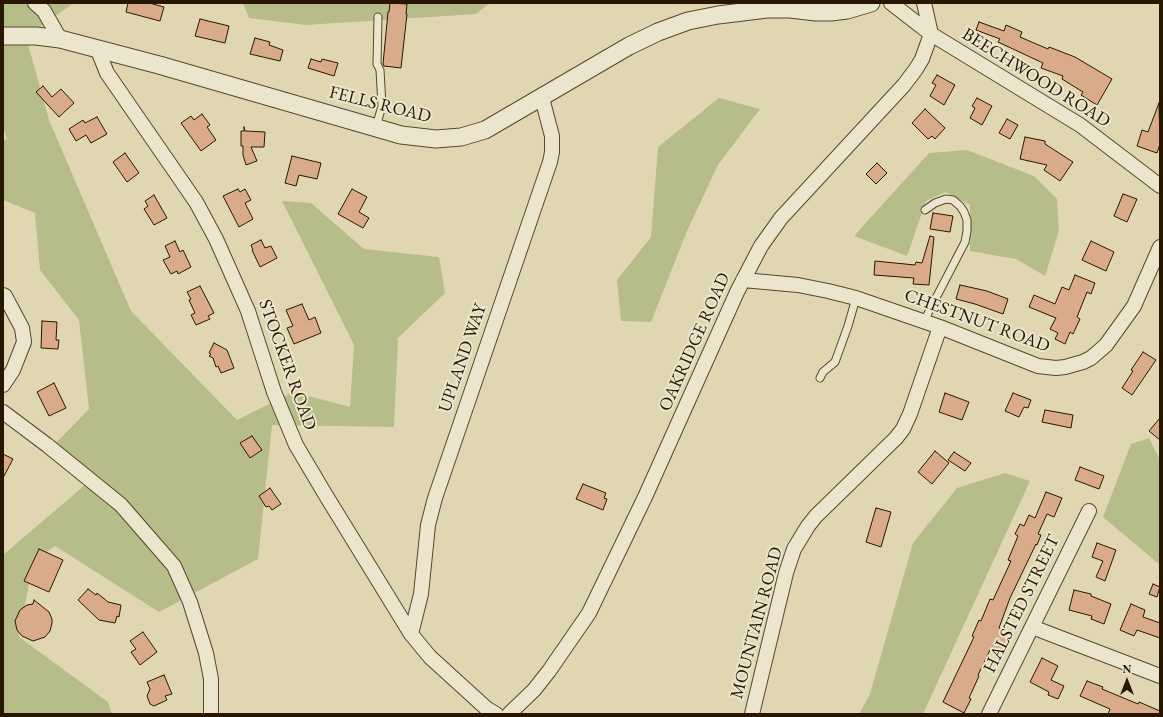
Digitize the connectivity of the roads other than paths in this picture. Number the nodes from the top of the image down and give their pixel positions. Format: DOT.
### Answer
graph roads {
  1 [pos="35,3"];
  2 [pos="870,3"];
  3 [pos="891,3"];
  4 [pos="924,3"];
  5 [pos="378,17"];
  6 [pos="931,34"];
  7 [pos="3,36"];
  8 [pos="60,39"];
  9 [pos="97,48"];
  10 [pos="542,98"];
  11 [pos="376,127"];
  12 [pos="1160,186"];
  13 [pos="925,210"];
  14 [pos="1158,259"];
  15 [pos="743,280"];
  16 [pos="3,294"];
  17 [pos="856,298"];
  18 [pos="924,321"];
  19 [pos="940,327"];
  20 [pos="820,378"];
  21 [pos="3,385"];
  22 [pos="3,412"];
  23 [pos="1089,511"];
  24 [pos="1032,627"];
  25 [pos="411,634"];
  26 [pos="1160,676"];
  27 [pos="211,714"];
  28 [pos="496,714"];
  29 [pos="509,714"];
  30 [pos="752,714"];
  31 [pos="989,714"];
  1 -- 8 [label="street"];
  2 -- 10 [label="street, FELLS ROAD"];
  3 -- 6 [label="street, BEECHWOOD ROAD"];
  4 -- 6 [label="street"];
  5 -- 11 [label="lane"];
  6 -- 12 [label="street, BEECHWOOD ROAD"];
  6 -- 15 [label="street, OAKRIDGE ROAD"];
  7 -- 8 [label="street, FELLS ROAD"];
  8 -- 9 [label="street, FELLS ROAD"];
  9 -- 11 [label="street, FELLS ROAD"];
  9 -- 25 [label="street, STOCKER ROAD"];
  10 -- 11 [label="street, FELLS ROAD"];
  10 -- 25 [label="street, UPLAND WAY"];
  13 -- 18 [label="lane"];
  14 -- 19 [label="street, CHESTNUT ROAD"];
  15 -- 17 [label="street, CHESTNUT ROAD"];
  15 -- 29 [label="street, OAKRIDGE ROAD"];
  16 -- 21 [label="street"];
  17 -- 18 [label="street, CHESTNUT ROAD"];
  17 -- 20 [label="lane"];
  18 -- 19 [label="street, CHESTNUT ROAD"];
  19 -- 30 [label="street, MOUNTAIN ROAD"];
  22 -- 27 [label="street"];
  23 -- 24 [label="street, HALSTED STREET"];
  24 -- 26 [label="street"];
  24 -- 31 [label="street, HALSTED STREET"];
  25 -- 28 [label="street, STOCKER ROAD"];
}
